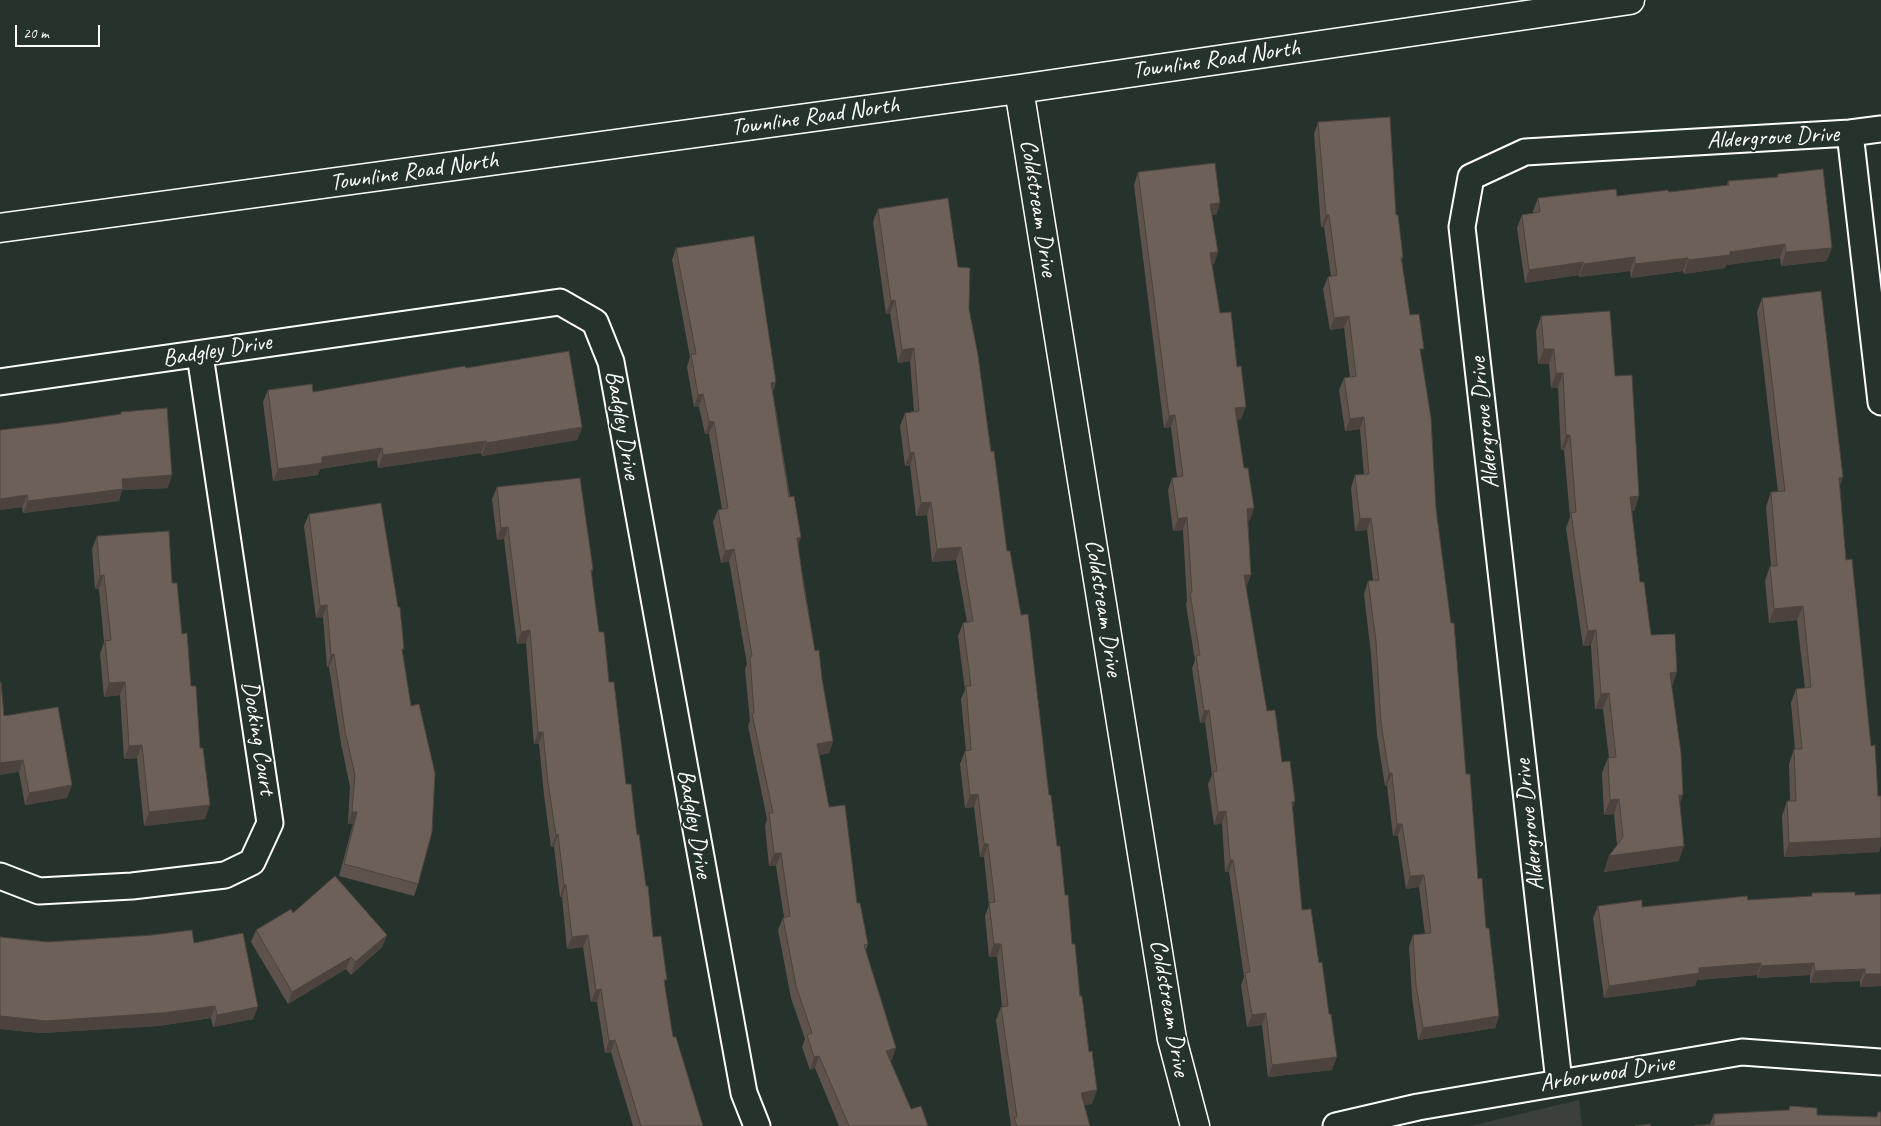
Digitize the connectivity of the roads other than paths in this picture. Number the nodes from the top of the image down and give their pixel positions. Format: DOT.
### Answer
graph roads {
  1 [pos="1630,0"];
  2 [pos="1019,89"];
  3 [pos="1881,129"];
  4 [pos="1850,133"];
  5 [pos="0,228"];
  6 [pos="200,355"];
  7 [pos="0,382"];
  8 [pos="1881,402"];
  9 [pos="0,876"];
  10 [pos="1881,1062"];
  11 [pos="1559,1082"];
  12 [pos="756,1126"];
  13 [pos="1195,1126"];
  14 [pos="1336,1126"];
  1 -- 2 [label="street, Townline Road North"];
  2 -- 5 [label="street, Townline Road North"];
  2 -- 13 [label="street, Coldstream Drive"];
  3 -- 4 [label="street, Aldergrove Drive"];
  4 -- 8 [label="street"];
  4 -- 11 [label="street, Aldergrove Drive"];
  6 -- 7 [label="street, Badgley Drive"];
  6 -- 9 [label="street, Docking Court"];
  6 -- 12 [label="street, Badgley Drive"];
  10 -- 11 [label="street, Arborwood Drive"];
  11 -- 14 [label="street, Arborwood Drive"];
}
